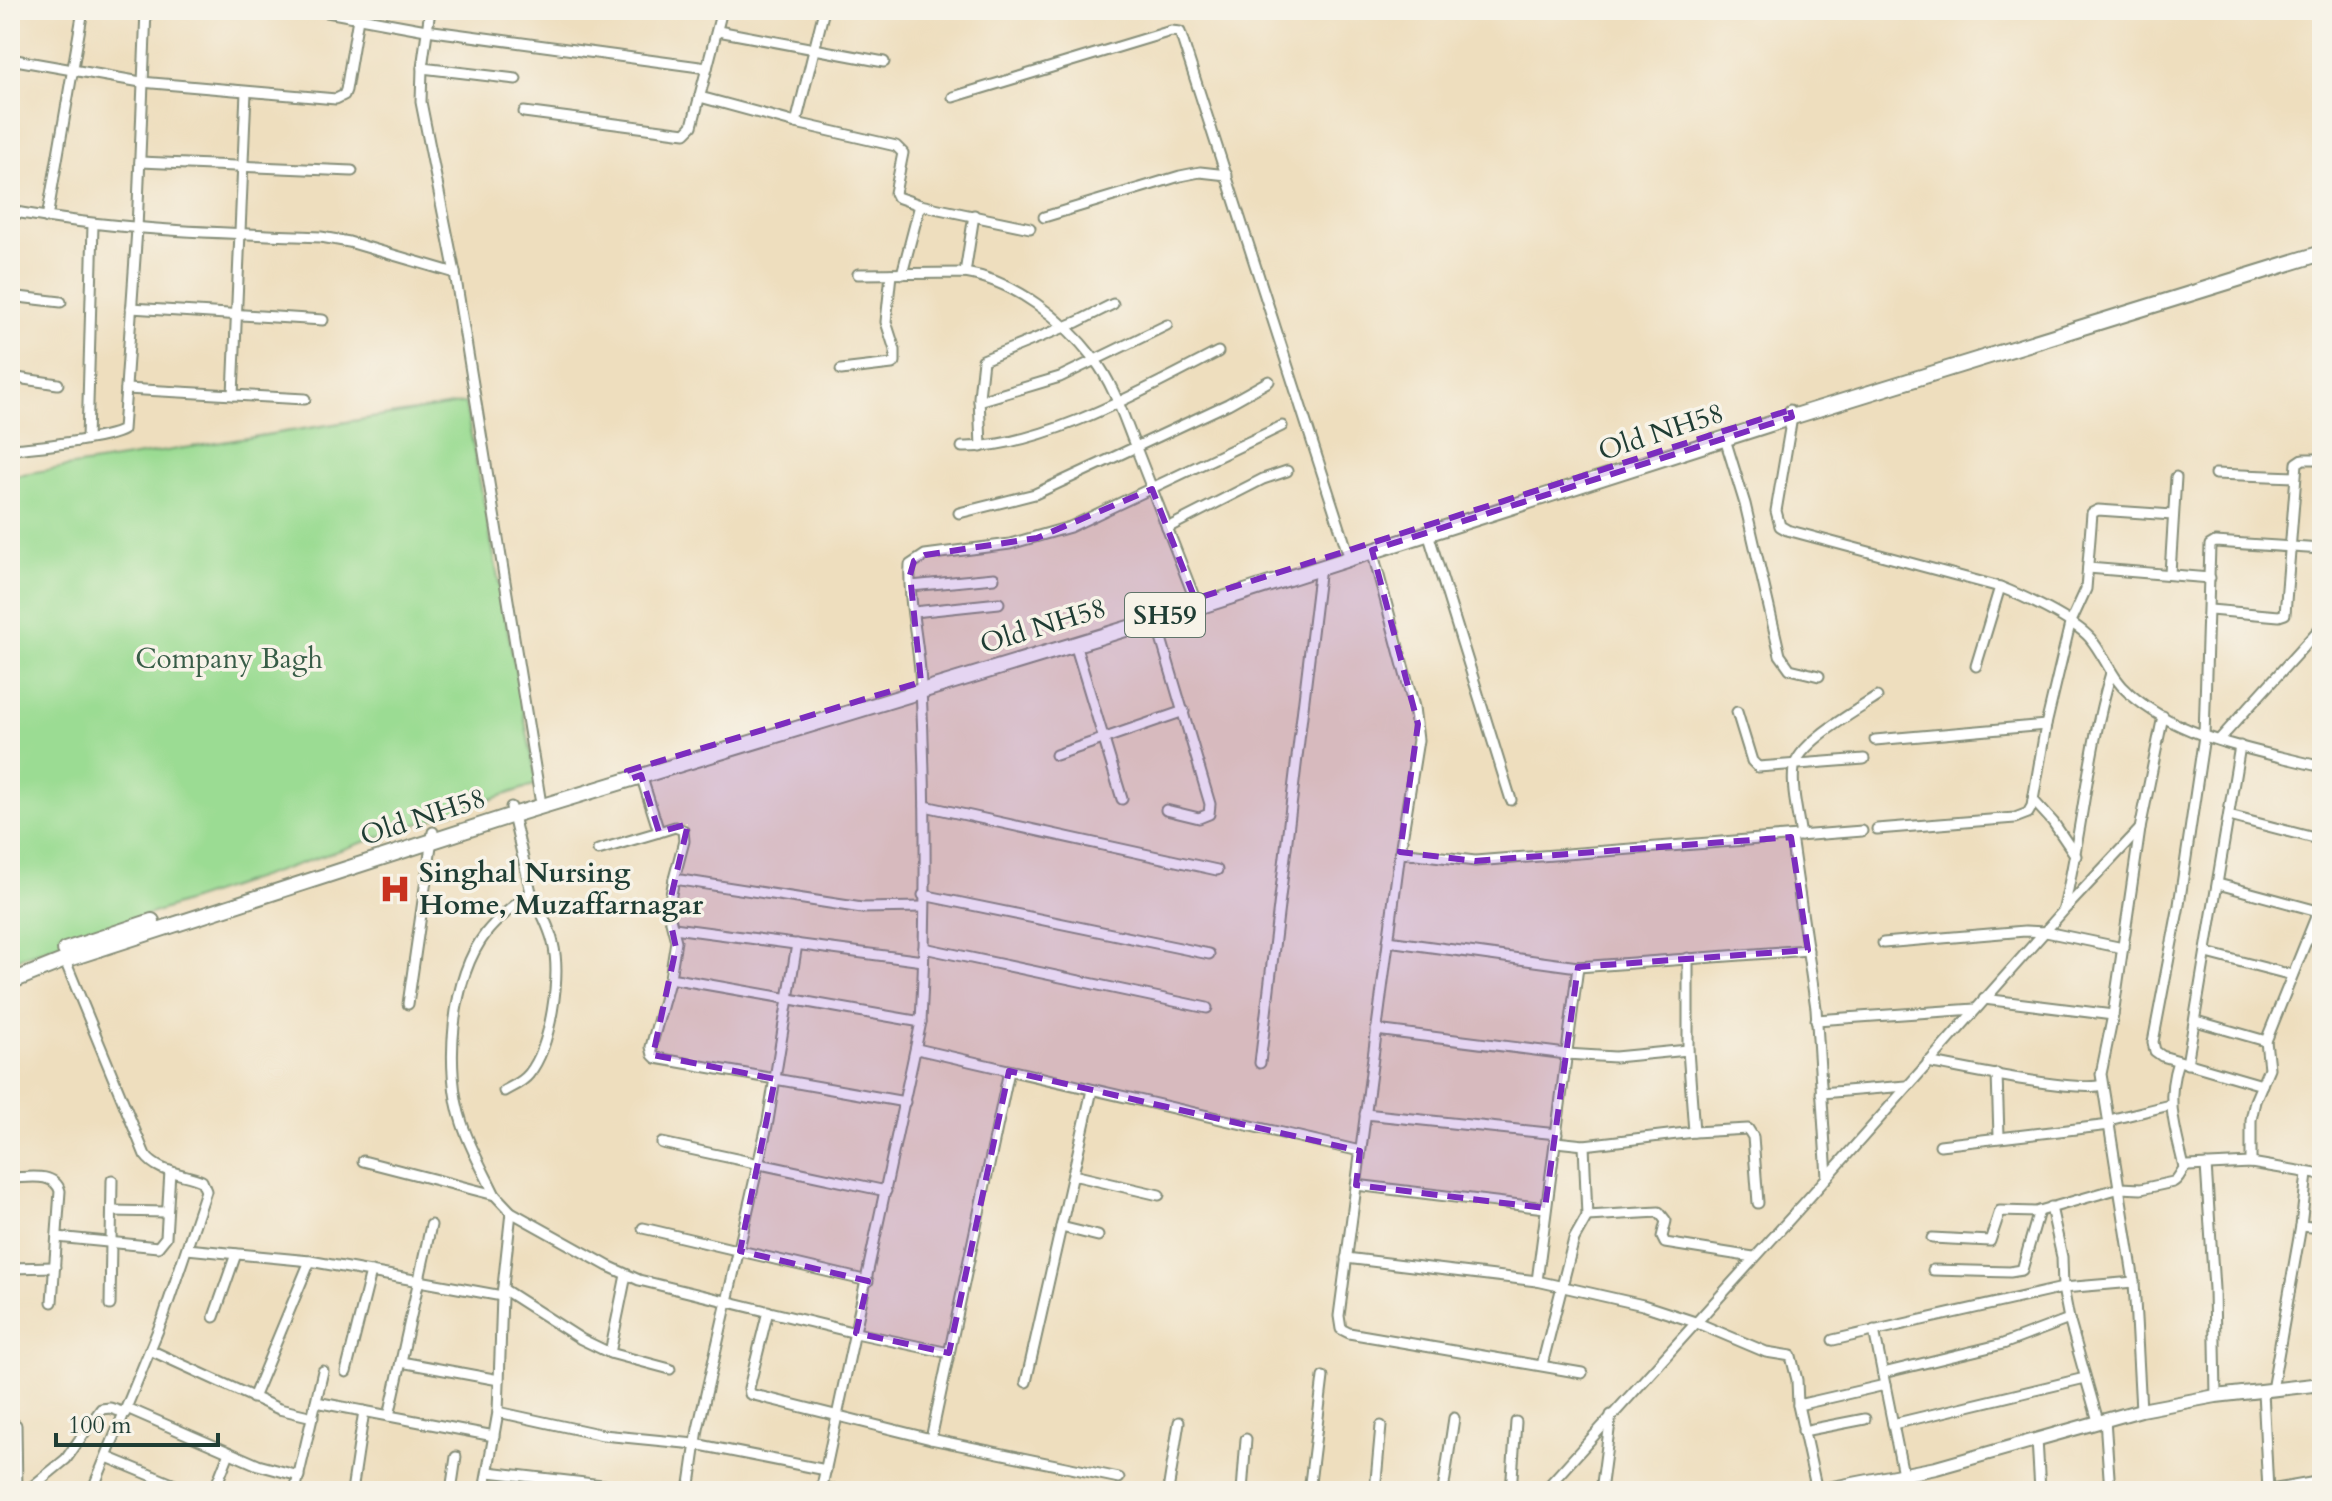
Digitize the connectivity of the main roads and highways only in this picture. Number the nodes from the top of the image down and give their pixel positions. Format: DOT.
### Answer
graph roads {
  1 [pos="2322,244"];
  2 [pos="2322,253"];
  3 [pos="1791,414"];
  4 [pos="1197,603"];
  5 [pos="921,686"];
  6 [pos="633,775"];
  7 [pos="512,811"];
  8 [pos="63,955"];
  9 [pos="10,973"];
  10 [pos="10,982"];
  1 -- 3 [label="main road, Old NH58 / SH59"];
  2 -- 3 [label="main road, Old NH58 / SH59"];
  3 -- 4 [label="main road, Old NH58 / SH59"];
  3 -- 4 [label="main road, Old NH58 / SH59"];
  4 -- 5 [label="main road, Old NH58 / SH59"];
  4 -- 5 [label="main road, Old NH58 / SH59"];
  5 -- 6 [label="main road, Old NH58 / SH59"];
  6 -- 7 [label="main road, Old NH58 / SH59"];
  6 -- 7 [label="main road, Old NH58 / SH59"];
  7 -- 8 [label="main road, Old NH58 / SH59"];
  8 -- 9 [label="main road, Old NH58 / SH59"];
  8 -- 10 [label="main road, Old NH58 / SH59"];
}
